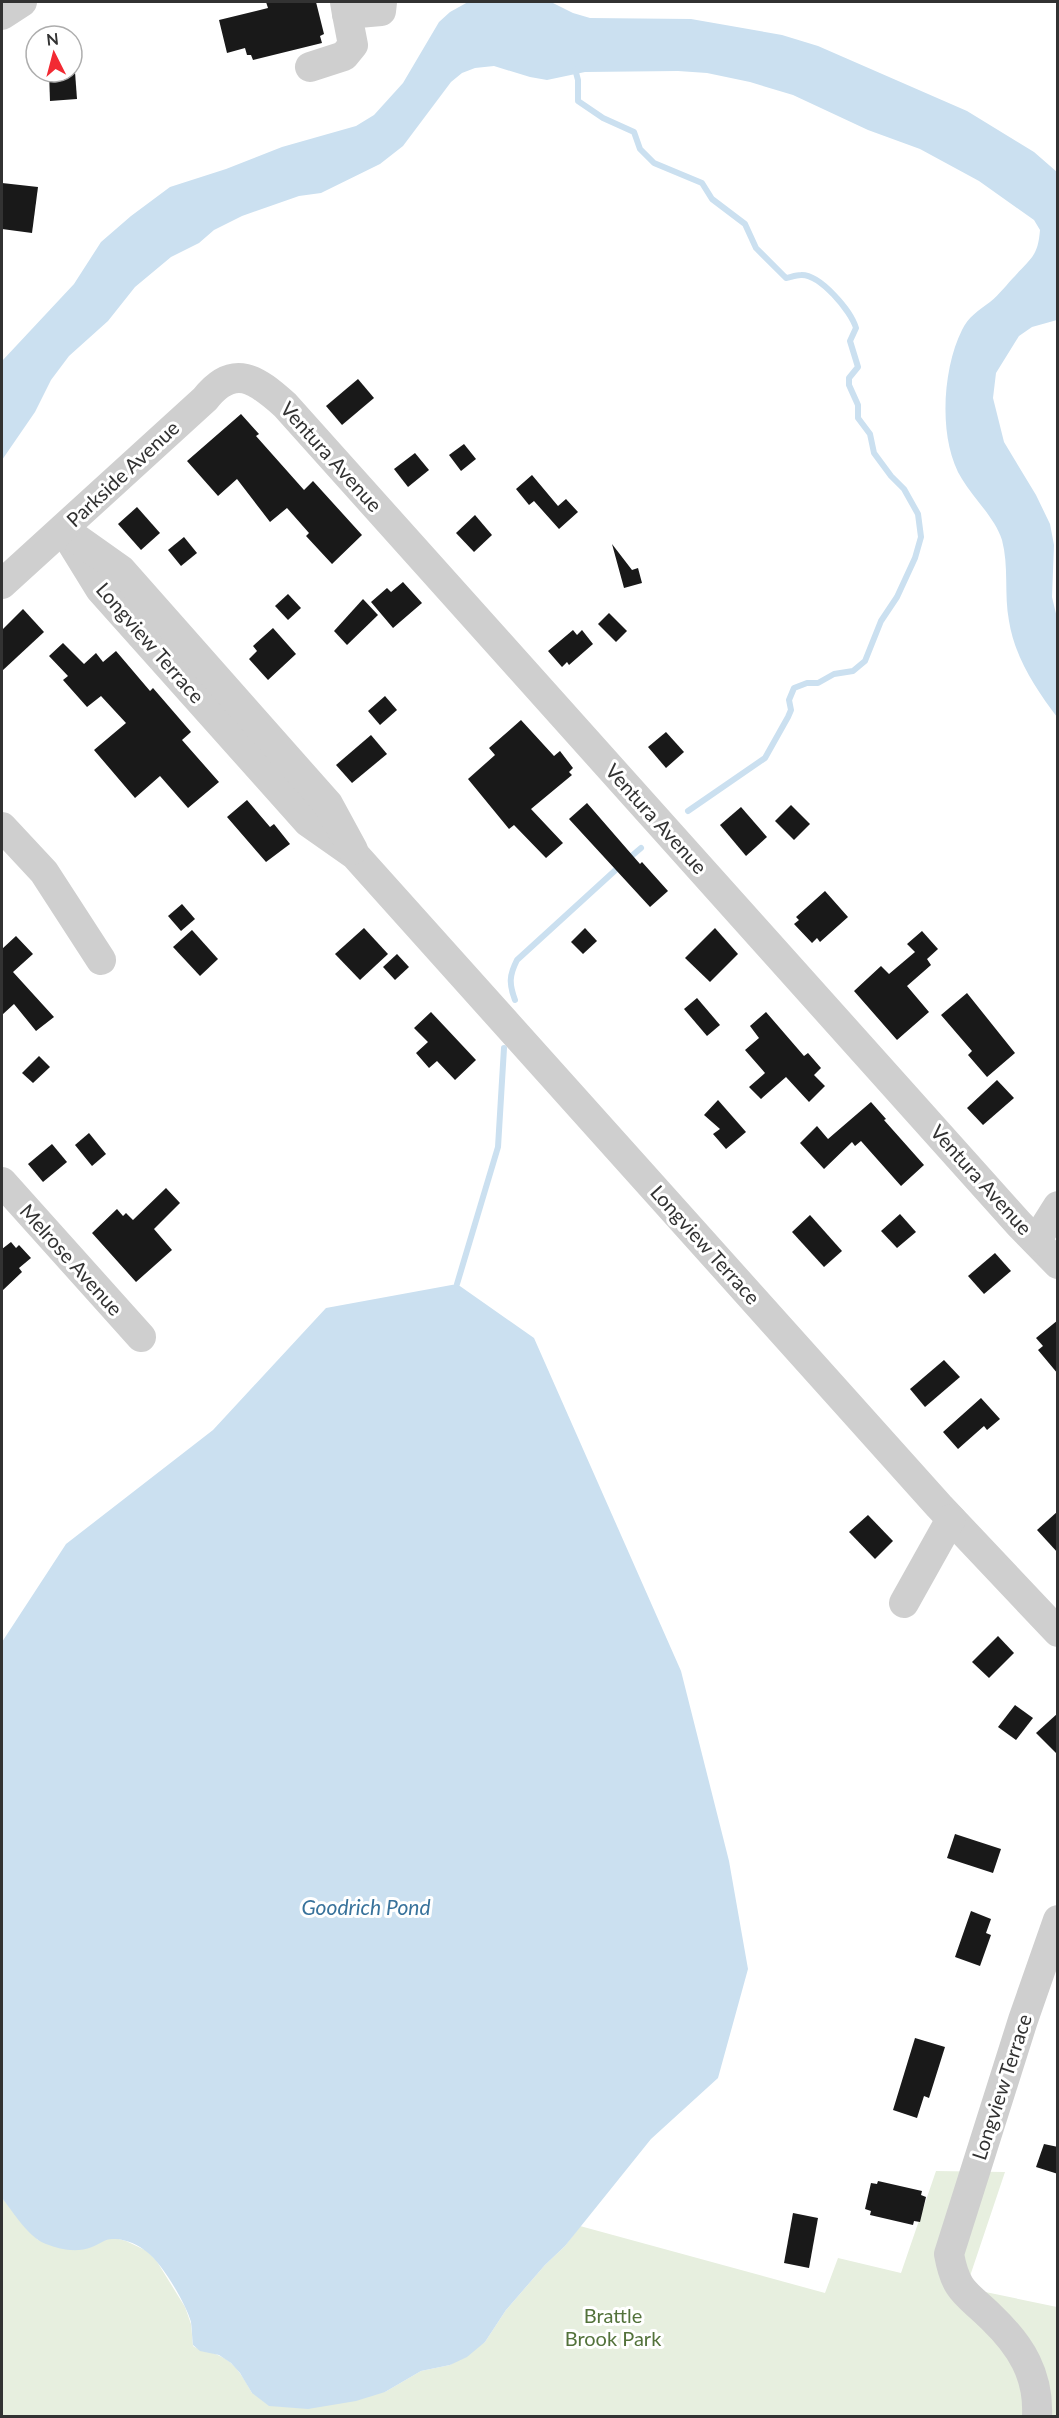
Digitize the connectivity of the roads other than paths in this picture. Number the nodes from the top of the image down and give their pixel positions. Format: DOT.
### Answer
graph roads {
  1 [pos="22,2"];
  2 [pos="382,2"];
  3 [pos="346,8"];
  4 [pos="2,15"];
  5 [pos="309,68"];
  6 [pos="250,380"];
  7 [pos="63,529"];
  8 [pos="2,584"];
  9 [pos="2,827"];
  10 [pos="101,960"];
  11 [pos="2,1182"];
  12 [pos="1058,1206"];
  13 [pos="1036,1241"];
  14 [pos="1058,1264"];
  15 [pos="141,1337"];
  16 [pos="951,1519"];
  17 [pos="904,1604"];
  18 [pos="1058,1632"];
  19 [pos="1058,1920"];
  20 [pos="1037,2416"];
  1 -- 4 [label="street"];
  2 -- 3 [label="street"];
  3 -- 5 [label="street"];
  6 -- 7 [label="street, Parkside Avenue"];
  6 -- 13 [label="street, Ventura Avenue"];
  7 -- 8 [label="street, Parkside Avenue"];
  7 -- 16 [label="street, Longview Terrace"];
  9 -- 10 [label="street"];
  11 -- 15 [label="street, Melrose Avenue"];
  12 -- 13 [label="street"];
  13 -- 14 [label="street, Ventura Avenue"];
  16 -- 17 [label="street"];
  16 -- 18 [label="street, Longview Terrace"];
  19 -- 20 [label="street, Longview Terrace"];
}
